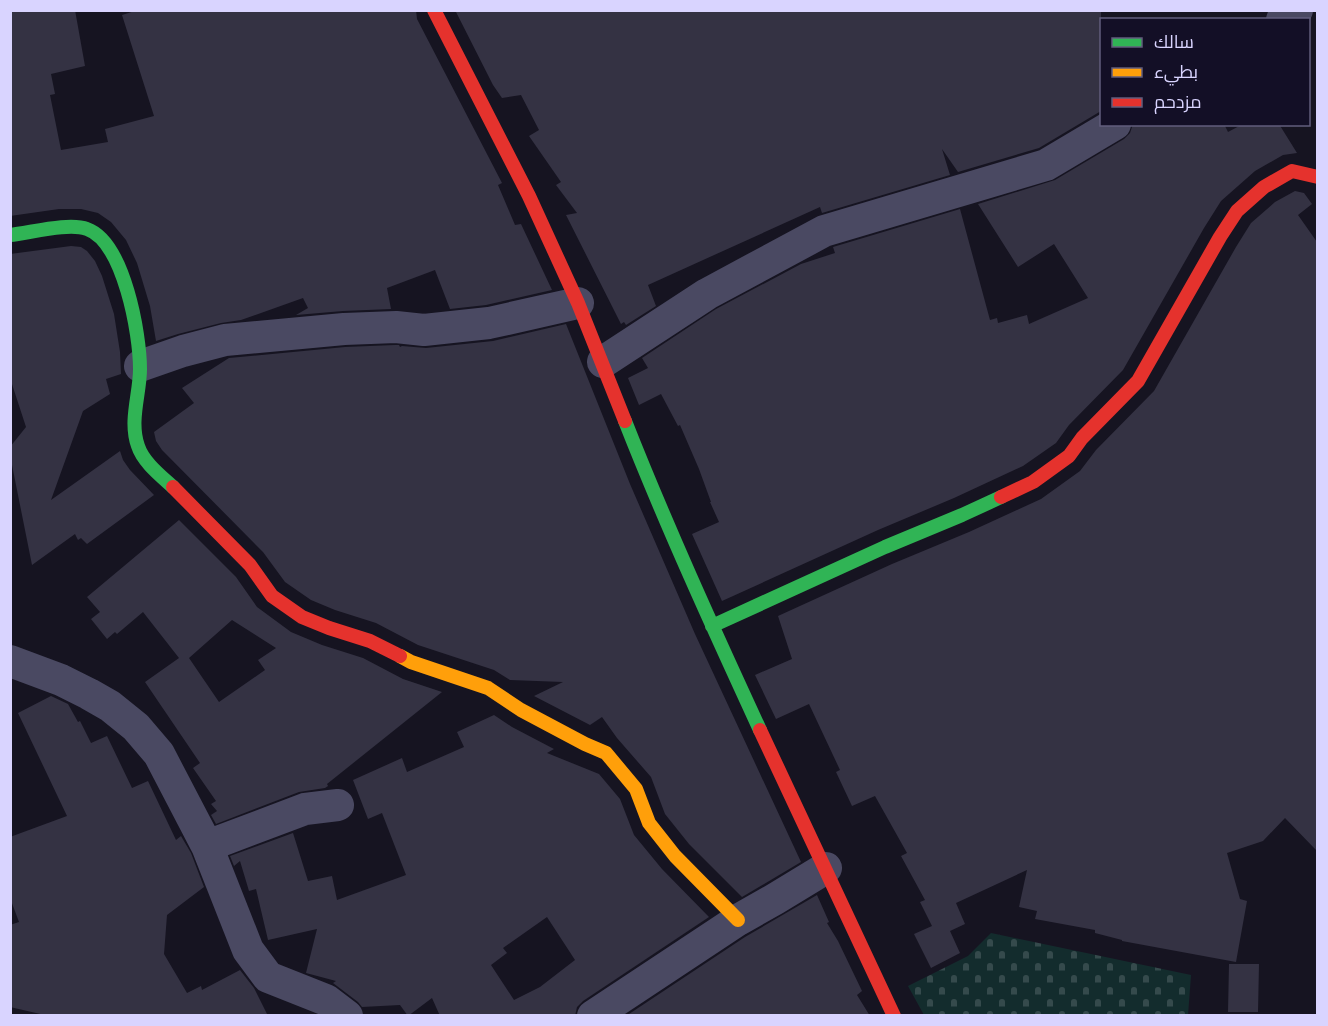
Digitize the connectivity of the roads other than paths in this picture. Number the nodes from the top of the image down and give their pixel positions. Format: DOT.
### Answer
graph roads {
  1 [pos="434,10"];
  2 [pos="1297,10"];
  3 [pos="1284,18"];
  4 [pos="1112,126"];
  5 [pos="1317,177"];
  6 [pos="10,235"];
  7 [pos="578,303"];
  8 [pos="603,362"];
  9 [pos="140,366"];
  10 [pos="712,626"];
  11 [pos="14,670"];
  12 [pos="338,805"];
  13 [pos="207,846"];
  14 [pos="826,868"];
  15 [pos="738,920"];
  16 [pos="347,1016"];
  17 [pos="592,1016"];
  18 [pos="894,1016"];
  1 -- 7 [label="street"];
  2 -- 3 [label="street"];
  4 -- 8 [label="street"];
  5 -- 10 [label="street"];
  6 -- 9 [label="street"];
  7 -- 8 [label="street"];
  7 -- 9 [label="street"];
  8 -- 10 [label="street"];
  9 -- 15 [label="street"];
  10 -- 14 [label="street"];
  11 -- 13 [label="street"];
  12 -- 13 [label="street"];
  13 -- 16 [label="street"];
  14 -- 15 [label="street"];
  14 -- 18 [label="street"];
  15 -- 17 [label="street"];
}
